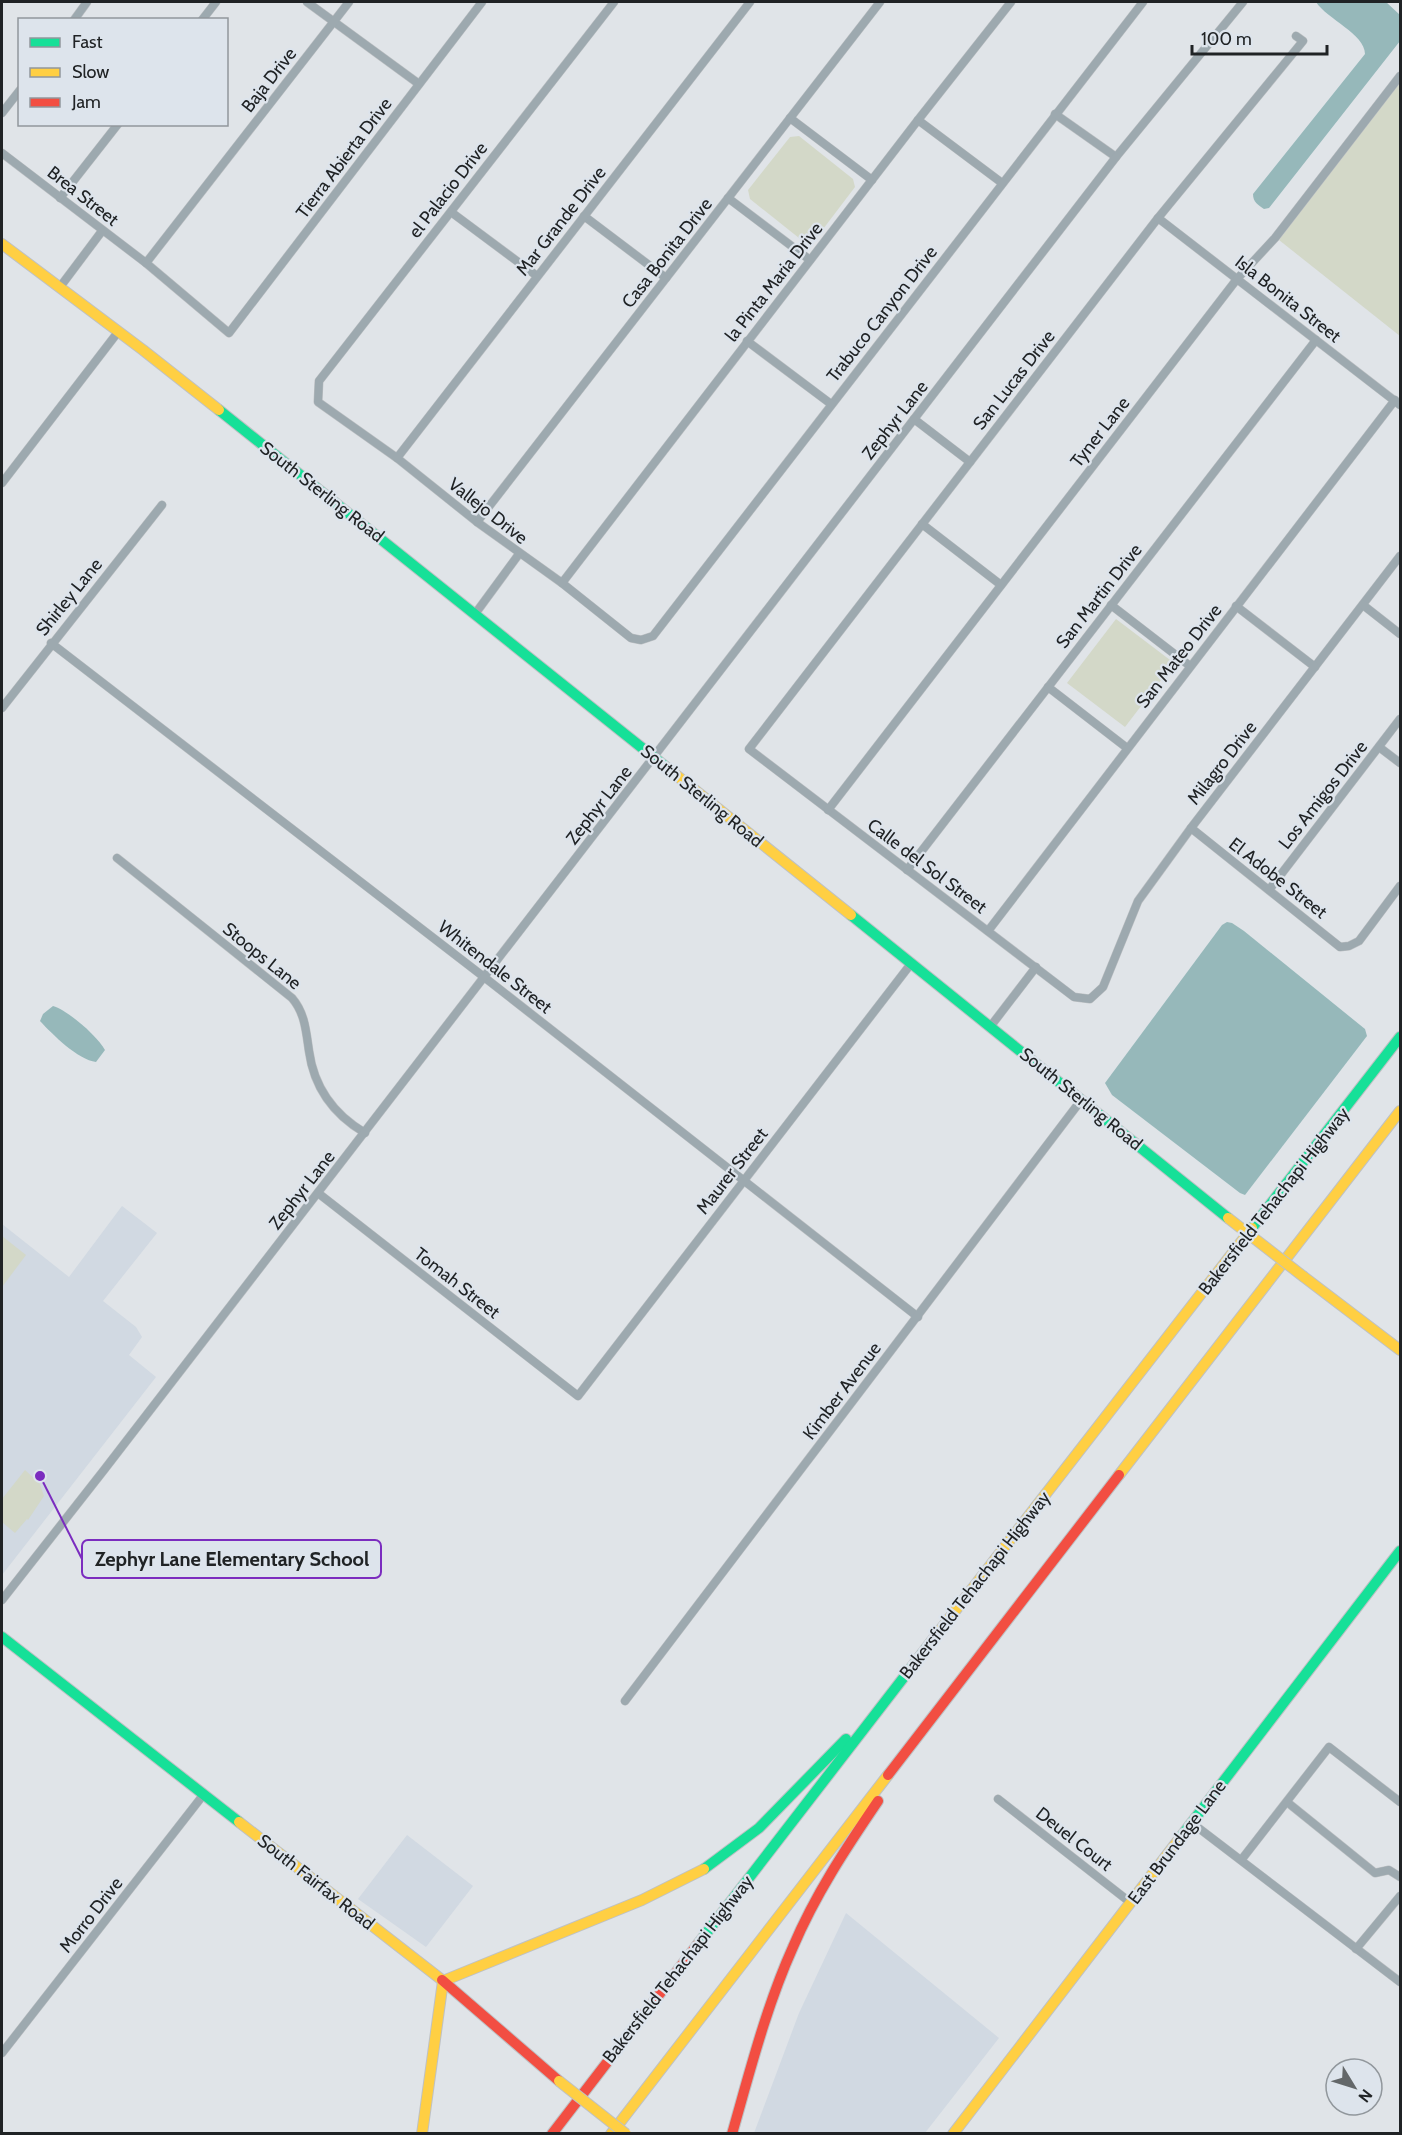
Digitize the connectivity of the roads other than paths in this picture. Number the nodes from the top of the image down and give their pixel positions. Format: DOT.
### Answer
graph roads {
  1 [pos="87,2"];
  2 [pos="216,2"];
  3 [pos="307,2"];
  4 [pos="349,2"];
  5 [pos="482,2"];
  6 [pos="614,2"];
  7 [pos="750,2"];
  8 [pos="880,2"];
  9 [pos="1011,2"];
  10 [pos="1143,2"];
  11 [pos="1243,2"];
  12 [pos="75,18"];
  13 [pos="204,18"];
  14 [pos="333,22"];
  15 [pos="1296,36"];
  16 [pos="1401,76"];
  17 [pos="419,84"];
  18 [pos="18,93"];
  19 [pos="2,113"];
  20 [pos="1055,114"];
  21 [pos="790,118"];
  22 [pos="918,120"];
  23 [pos="116,126"];
  24 [pos="2,153"];
  25 [pos="1116,157"];
  26 [pos="872,180"];
  27 [pos="1002,183"];
  28 [pos="60,198"];
  29 [pos="728,198"];
  30 [pos="451,212"];
  31 [pos="584,216"];
  32 [pos="1158,218"];
  33 [pos="102,231"];
  34 [pos="2,244"];
  35 [pos="810,260"];
  36 [pos="146,263"];
  37 [pos="537,276"];
  38 [pos="666,278"];
  39 [pos="1237,279"];
  40 [pos="60,287"];
  41 [pos="118,332"];
  42 [pos="1316,340"];
  43 [pos="747,341"];
  44 [pos="318,402"];
  45 [pos="1398,403"];
  46 [pos="831,405"];
  47 [pos="914,419"];
  48 [pos="397,458"];
  49 [pos="970,462"];
  50 [pos="2,483"];
  51 [pos="162,505"];
  52 [pos="477,522"];
  53 [pos="922,524"];
  54 [pos="519,554"];
  55 [pos="1401,556"];
  56 [pos="562,583"];
  57 [pos="1001,585"];
  58 [pos="1111,605"];
  59 [pos="1363,605"];
  60 [pos="1236,606"];
  61 [pos="475,614"];
  62 [pos="1401,634"];
  63 [pos="641,640"];
  64 [pos="51,643"];
  65 [pos="1190,666"];
  66 [pos="1315,667"];
  67 [pos="1048,687"];
  68 [pos="2,708"];
  69 [pos="1401,719"];
  70 [pos="1379,747"];
  71 [pos="1127,748"];
  72 [pos="749,749"];
  73 [pos="654,758"];
  74 [pos="1401,763"];
  75 [pos="828,810"];
  76 [pos="1191,828"];
  77 [pos="117,858"];
  78 [pos="907,870"];
  79 [pos="1401,886"];
  80 [pos="1269,890"];
  81 [pos="988,931"];
  82 [pos="910,964"];
  83 [pos="1036,967"];
  84 [pos="484,977"];
  85 [pos="1090,999"];
  86 [pos="990,1026"];
  87 [pos="1401,1037"];
  88 [pos="1083,1100"];
  89 [pos="1401,1111"];
  90 [pos="364,1133"];
  91 [pos="744,1180"];
  92 [pos="318,1193"];
  93 [pos="918,1317"];
  94 [pos="1401,1350"];
  95 [pos="578,1396"];
  96 [pos="1401,1551"];
  97 [pos="2,1600"];
  98 [pos="2,1637"];
  99 [pos="959,1683"];
  100 [pos="895,1688"];
  101 [pos="626,1701"];
  102 [pos="204,1794"];
  103 [pos="998,1799"];
  104 [pos="1287,1802"];
  105 [pos="1401,1802"];
  106 [pos="1192,1822"];
  107 [pos="1242,1859"];
  108 [pos="1401,1877"];
  109 [pos="1400,1897"];
  110 [pos="1131,1903"];
  111 [pos="1356,1949"];
  112 [pos="443,1981"];
  113 [pos="1401,1983"];
  114 [pos="2,2054"];
  115 [pos="422,2133"];
  116 [pos="552,2133"];
  117 [pos="611,2133"];
  118 [pos="626,2133"];
  119 [pos="732,2133"];
  120 [pos="953,2133"];
  1 -- 12 [label="street"];
  2 -- 13 [label="street"];
  3 -- 14 [label="street"];
  4 -- 14 [label="street, Baja Drive"];
  5 -- 17 [label="street, Tierra Abierta Drive"];
  6 -- 30 [label="street, el Palacio Drive"];
  7 -- 31 [label="street, Mar Grande Drive"];
  8 -- 21 [label="street, Casa Bonita Drive"];
  9 -- 22 [label="street, la Pinta Maria Drive"];
  10 -- 20 [label="street, Trabuco Canyon Drive"];
  11 -- 25 [label="street, Zephyr Lane"];
  14 -- 17 [label="street"];
  14 -- 36 [label="street, Baja Drive"];
  15 -- 32 [label="street, San Lucas Drive"];
  16 -- 39 [label="street, Tyner Lane"];
  17 -- 36 [label="street, Tierra Abierta Drive"];
  18 -- 19 [label="street"];
  20 -- 25 [label="street"];
  20 -- 27 [label="street, Trabuco Canyon Drive"];
  21 -- 26 [label="street"];
  21 -- 29 [label="street, Casa Bonita Drive"];
  22 -- 26 [label="street, la Pinta Maria Drive"];
  22 -- 27 [label="street"];
  23 -- 28 [label="street"];
  24 -- 28 [label="street, Brea Street"];
  25 -- 47 [label="street, Zephyr Lane"];
  26 -- 35 [label="street, la Pinta Maria Drive"];
  27 -- 46 [label="street, Trabuco Canyon Drive"];
  28 -- 33 [label="street, Brea Street"];
  29 -- 35 [label="street"];
  29 -- 38 [label="street, Casa Bonita Drive"];
  30 -- 37 [label="street"];
  30 -- 44 [label="street, el Palacio Drive"];
  31 -- 37 [label="street, Mar Grande Drive"];
  31 -- 38 [label="street"];
  32 -- 39 [label="street, Isla Bonita Street"];
  32 -- 49 [label="street, San Lucas Drive"];
  33 -- 36 [label="street, Brea Street"];
  33 -- 40 [label="street"];
  34 -- 40 [label="main road, South Sterling Road"];
  35 -- 43 [label="street, la Pinta Maria Drive"];
  37 -- 48 [label="street, Mar Grande Drive"];
  38 -- 52 [label="street, Casa Bonita Drive"];
  39 -- 42 [label="street, Isla Bonita Street"];
  39 -- 57 [label="street, Tyner Lane"];
  40 -- 41 [label="main road, South Sterling Road"];
  41 -- 50 [label="street"];
  41 -- 61 [label="main road, South Sterling Road"];
  42 -- 45 [label="street, Isla Bonita Street"];
  42 -- 58 [label="street, San Martin Drive"];
  43 -- 46 [label="street"];
  43 -- 56 [label="street, la Pinta Maria Drive"];
  44 -- 48 [label="street, Vallejo Drive"];
  45 -- 60 [label="street, San Mateo Drive"];
  46 -- 63 [label="street, Trabuco Canyon Drive"];
  47 -- 49 [label="street"];
  47 -- 73 [label="street, Zephyr Lane"];
  48 -- 52 [label="street, Vallejo Drive"];
  49 -- 53 [label="street, San Lucas Drive"];
  51 -- 64 [label="street, Shirley Lane"];
  52 -- 54 [label="street, Vallejo Drive"];
  53 -- 57 [label="street"];
  53 -- 72 [label="street, San Lucas Drive"];
  54 -- 56 [label="street, Vallejo Drive"];
  54 -- 61 [label="street"];
  55 -- 59 [label="street, Milagro Drive"];
  56 -- 63 [label="street, Vallejo Drive"];
  57 -- 75 [label="street, Tyner Lane"];
  58 -- 65 [label="street"];
  58 -- 67 [label="street, San Martin Drive"];
  59 -- 62 [label="street"];
  59 -- 66 [label="street, Milagro Drive"];
  60 -- 65 [label="street, San Mateo Drive"];
  60 -- 66 [label="street"];
  61 -- 73 [label="main road, South Sterling Road"];
  64 -- 68 [label="street, Shirley Lane"];
  64 -- 84 [label="street, Whitendale Street"];
  65 -- 71 [label="street, San Mateo Drive"];
  66 -- 76 [label="street, Milagro Drive"];
  67 -- 71 [label="street"];
  67 -- 78 [label="street, San Martin Drive"];
  69 -- 70 [label="street, Los Amigos Drive"];
  70 -- 74 [label="street"];
  70 -- 80 [label="street, Los Amigos Drive"];
  71 -- 81 [label="street, San Mateo Drive"];
  72 -- 75 [label="street, Calle del Sol Street"];
  73 -- 82 [label="main road, South Sterling Road"];
  73 -- 84 [label="street, Zephyr Lane"];
  75 -- 78 [label="street, Calle del Sol Street"];
  76 -- 80 [label="street, El Adobe Street"];
  76 -- 85 [label="street, Milagro Drive"];
  77 -- 90 [label="street, Stoops Lane"];
  78 -- 81 [label="street, Calle del Sol Street"];
  79 -- 80 [label="street, El Adobe Street"];
  81 -- 83 [label="street, Calle del Sol Street"];
  82 -- 86 [label="main road, South Sterling Road"];
  82 -- 91 [label="street, Maurer Street"];
  83 -- 85 [label="street, Calle del Sol Street"];
  83 -- 86 [label="street"];
  84 -- 90 [label="street, Zephyr Lane"];
  84 -- 91 [label="street, Whitendale Street"];
  86 -- 88 [label="main road, South Sterling Road"];
  87 -- 100 [label="main road, Bakersfield Tehachapi Highway"];
  88 -- 93 [label="street, Kimber Avenue"];
  88 -- 94 [label="main road, South Sterling Road, bridge"];
  89 -- 99 [label="main road"];
  90 -- 92 [label="street, Zephyr Lane"];
  91 -- 93 [label="street, Whitendale Street"];
  91 -- 95 [label="street, Maurer Street"];
  92 -- 95 [label="street, Tomah Street"];
  92 -- 97 [label="street, Zephyr Lane"];
  93 -- 101 [label="street, Kimber Avenue"];
  96 -- 106 [label="main road, East Brundage Lane"];
  98 -- 102 [label="main road, South Fairfax Road"];
  99 -- 117 [label="main road"];
  99 -- 119 [label="main road"];
  100 -- 112 [label="main road"];
  100 -- 116 [label="main road, Bakersfield Tehachapi Highway"];
  102 -- 112 [label="main road, South Fairfax Road"];
  102 -- 114 [label="street, Morro Drive"];
  103 -- 110 [label="street, Deuel Court"];
  104 -- 105 [label="street"];
  104 -- 107 [label="street"];
  104 -- 108 [label="street"];
  106 -- 107 [label="street"];
  106 -- 110 [label="main road, East Brundage Lane"];
  107 -- 111 [label="street"];
  109 -- 111 [label="street"];
  110 -- 120 [label="main road, East Brundage Lane"];
  111 -- 113 [label="street"];
  112 -- 115 [label="main road"];
  112 -- 118 [label="main road, South Fairfax Road, bridge"];
}
